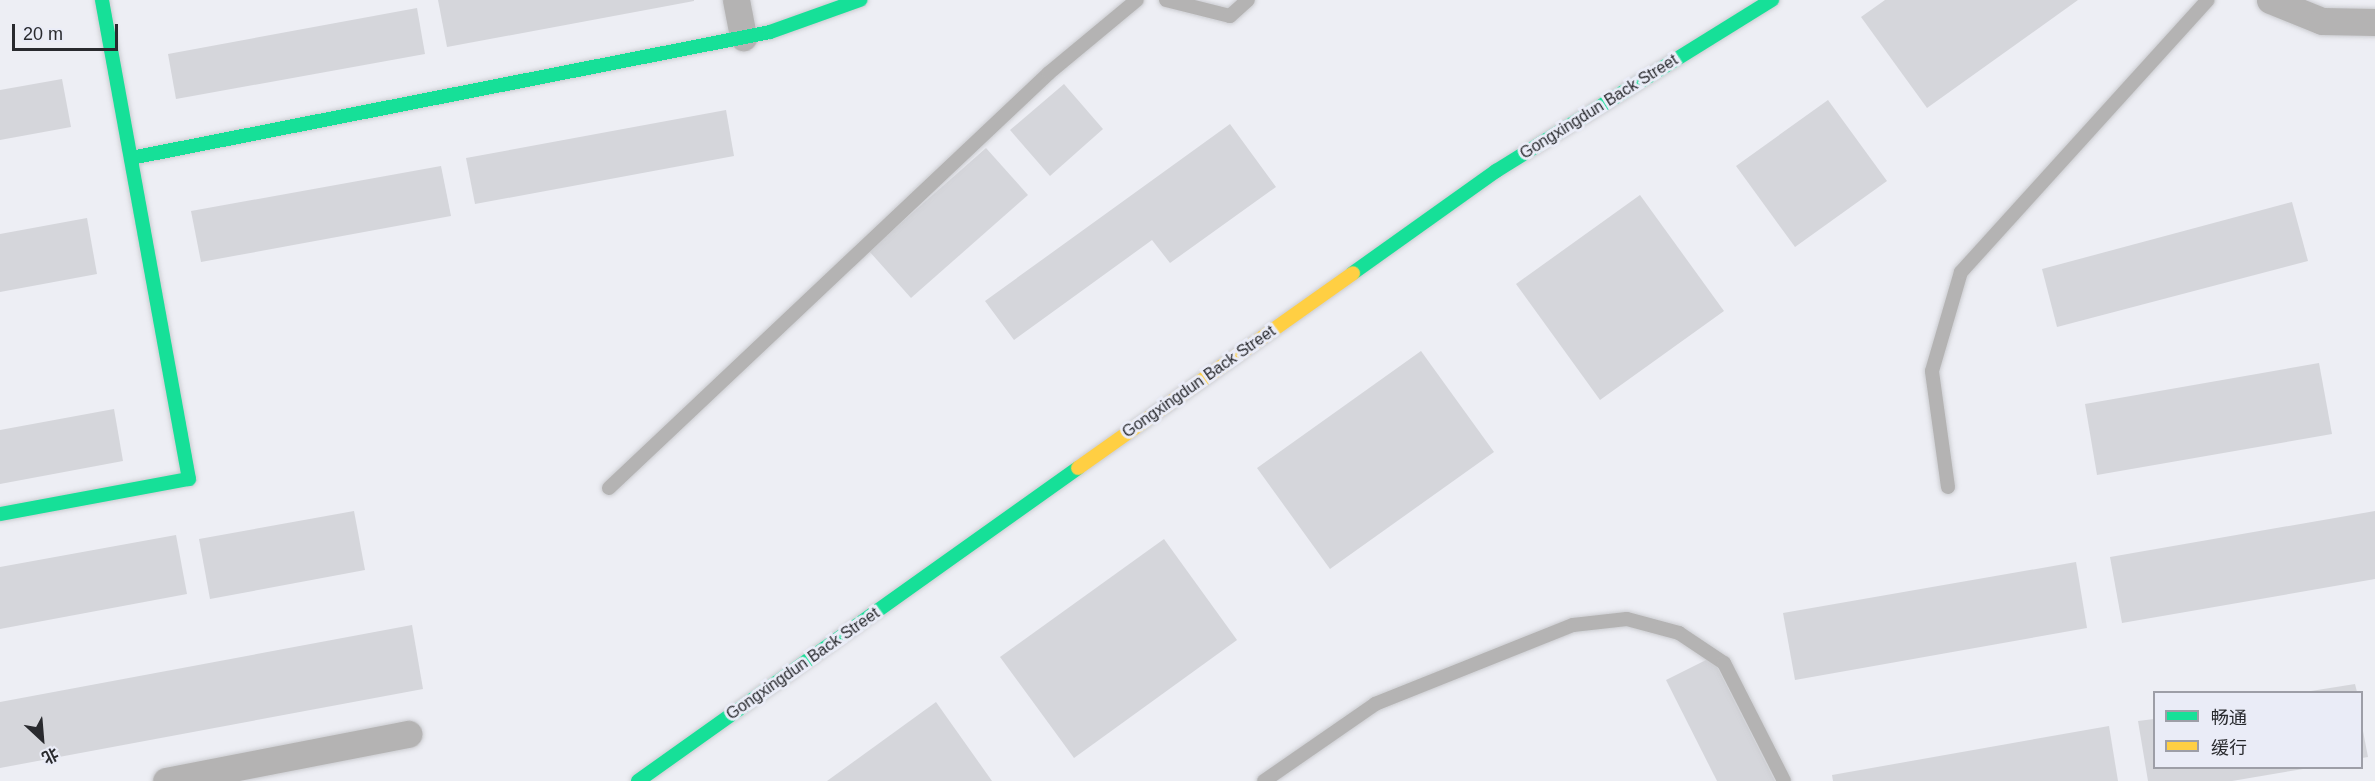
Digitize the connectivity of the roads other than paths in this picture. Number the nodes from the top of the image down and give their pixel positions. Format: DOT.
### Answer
graph roads {
  1 [pos="102,0"];
  2 [pos="736,0"];
  3 [pos="860,0"];
  4 [pos="1137,0"];
  5 [pos="1166,0"];
  6 [pos="1248,0"];
  7 [pos="1772,0"];
  8 [pos="2208,0"];
  9 [pos="2270,0"];
  10 [pos="2375,22"];
  11 [pos="743,37"];
  12 [pos="131,158"];
  13 [pos="1948,487"];
  14 [pos="609,488"];
  15 [pos="0,514"];
  16 [pos="408,734"];
  17 [pos="166,781"];
  18 [pos="638,781"];
  19 [pos="1264,781"];
  20 [pos="1784,781"];
  1 -- 12 [label="street"];
  2 -- 11 [label="street"];
  3 -- 11 [label="street"];
  4 -- 14 [label="lane"];
  5 -- 6 [label="lane"];
  7 -- 18 [label="street, Gongxingdun Back Street"];
  8 -- 13 [label="lane"];
  9 -- 10 [label="street"];
  11 -- 12 [label="street"];
  12 -- 15 [label="street"];
  16 -- 17 [label="street"];
  19 -- 20 [label="lane"];
}
